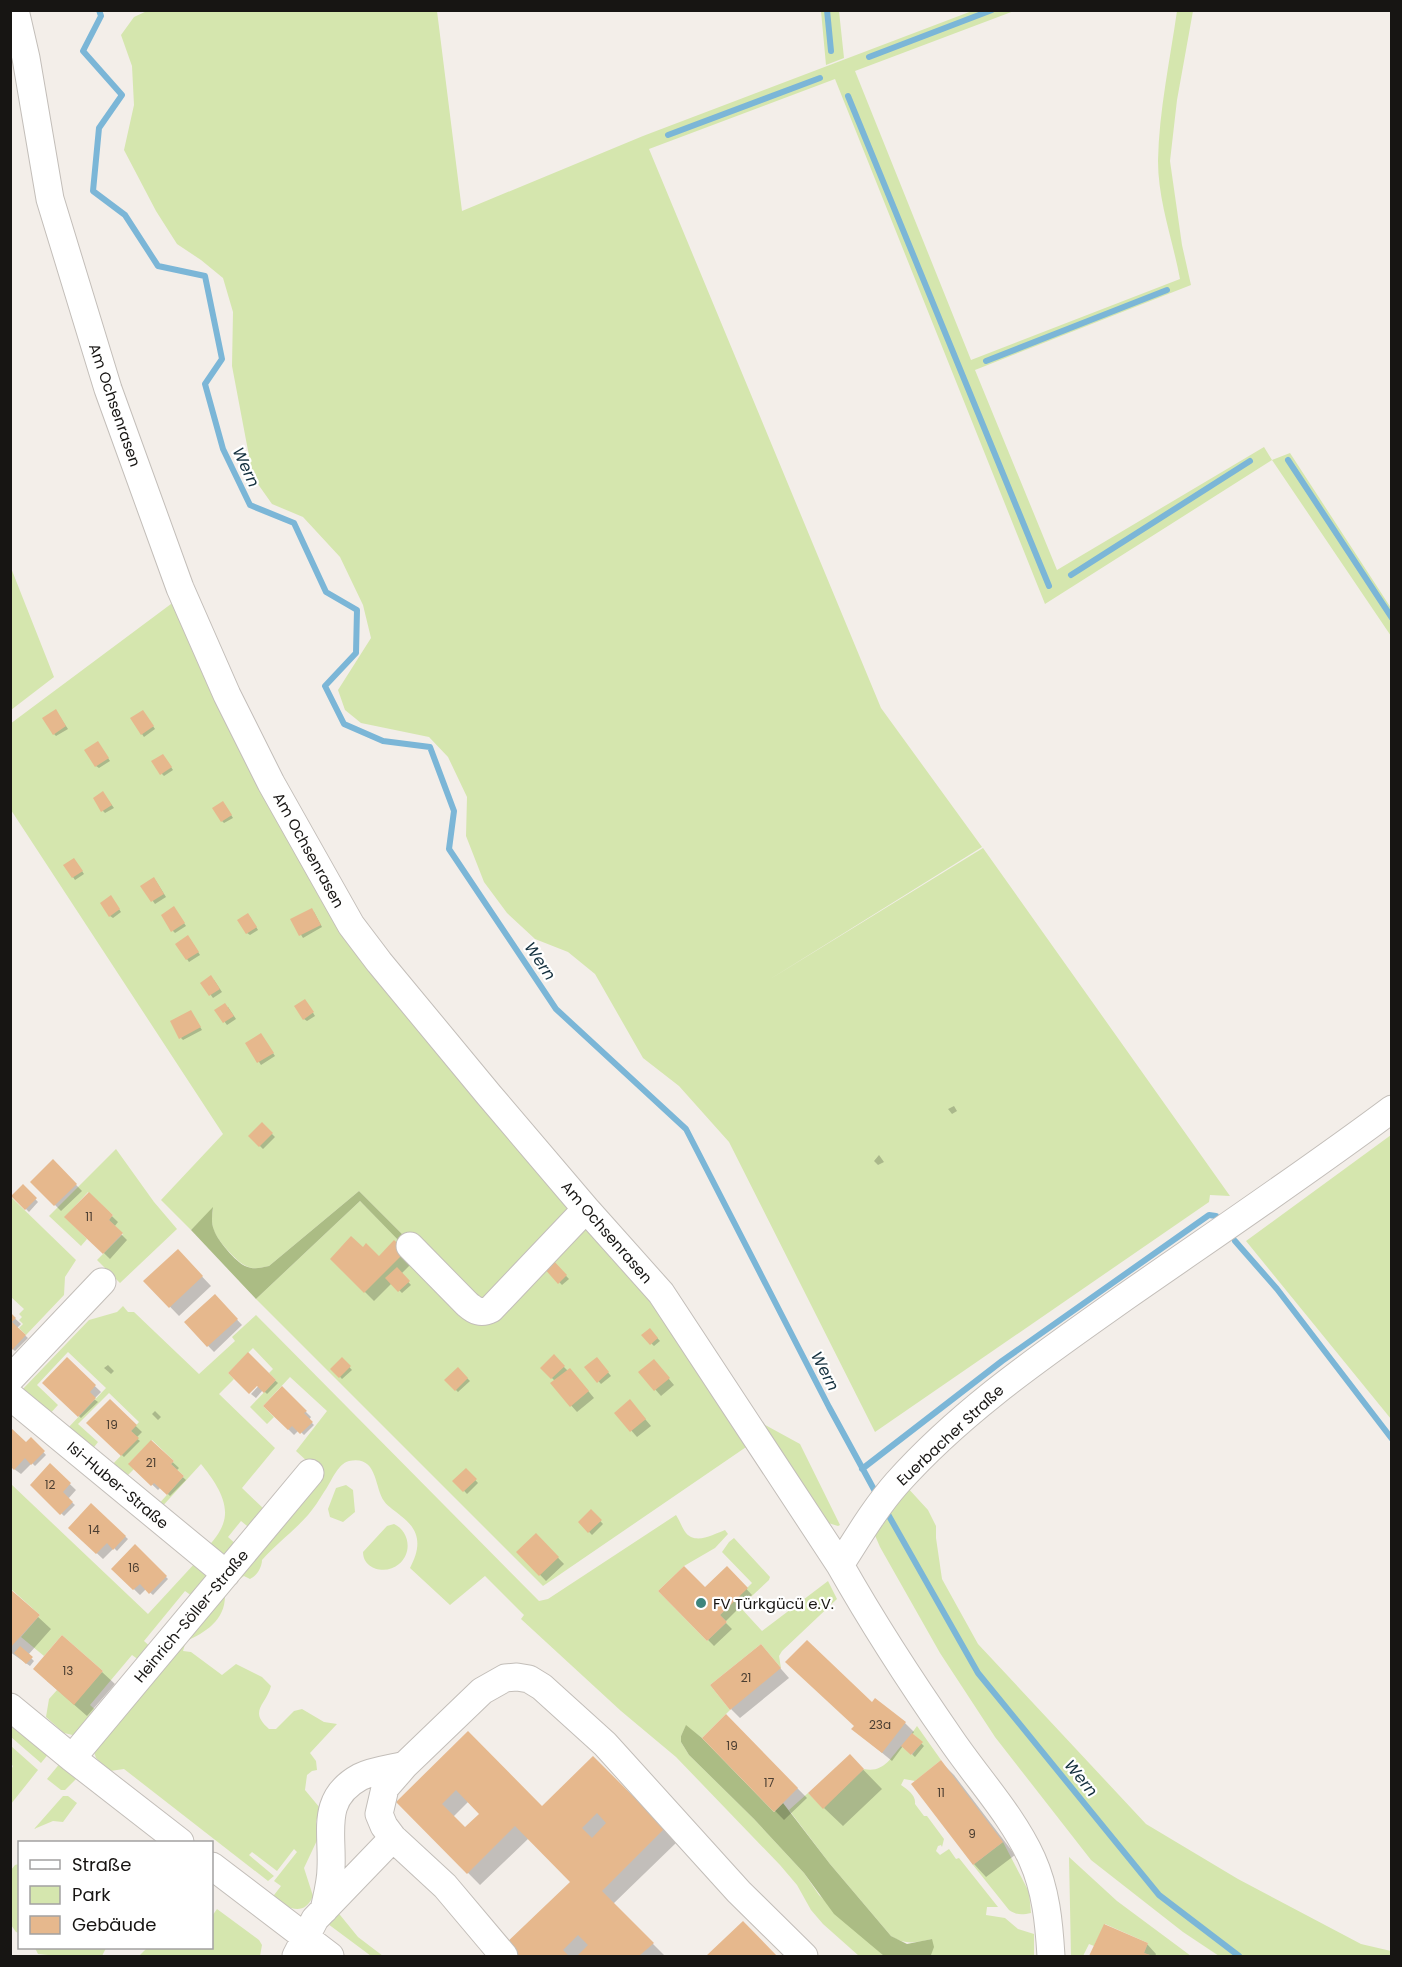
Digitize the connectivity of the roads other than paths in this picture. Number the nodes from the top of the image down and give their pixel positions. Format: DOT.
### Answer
graph roads {
  1 [pos="15,10"];
  2 [pos="18,52"];
  3 [pos="1392,1109"];
  4 [pos="586,1209"];
  5 [pos="410,1246"];
  6 [pos="102,1282"];
  7 [pos="10,1379"];
  8 [pos="10,1396"];
  9 [pos="310,1473"];
  10 [pos="840,1565"];
  11 [pos="226,1574"];
  12 [pos="10,1707"];
  13 [pos="72,1758"];
  14 [pos="405,1765"];
  15 [pos="393,1838"];
  16 [pos="179,1841"];
  17 [pos="213,1867"];
  18 [pos="324,1910"];
  19 [pos="300,1947"];
  20 [pos="330,1956"];
  21 [pos="504,1956"];
  22 [pos="804,1956"];
  23 [pos="1051,1956"];
  1 -- 2 [label="street, Am Ochsenrasen"];
  2 -- 4 [label="street, Am Ochsenrasen"];
  3 -- 10 [label="street, Euerbacher Straße"];
  4 -- 5 [label="street"];
  4 -- 10 [label="street, Am Ochsenrasen"];
  6 -- 7 [label="street"];
  8 -- 11 [label="street, Isi-Huber-Straße"];
  9 -- 11 [label="street, Heinrich-Söller-Straße"];
  10 -- 23 [label="street"];
  11 -- 13 [label="street, Heinrich-Söller-Straße"];
  12 -- 13 [label="street"];
  13 -- 16 [label="street"];
  14 -- 15 [label="street"];
  14 -- 18 [label="street"];
  14 -- 22 [label="street"];
  15 -- 18 [label="street"];
  15 -- 21 [label="street"];
  17 -- 19 [label="street"];
  18 -- 19 [label="street"];
  19 -- 20 [label="street"];
}
